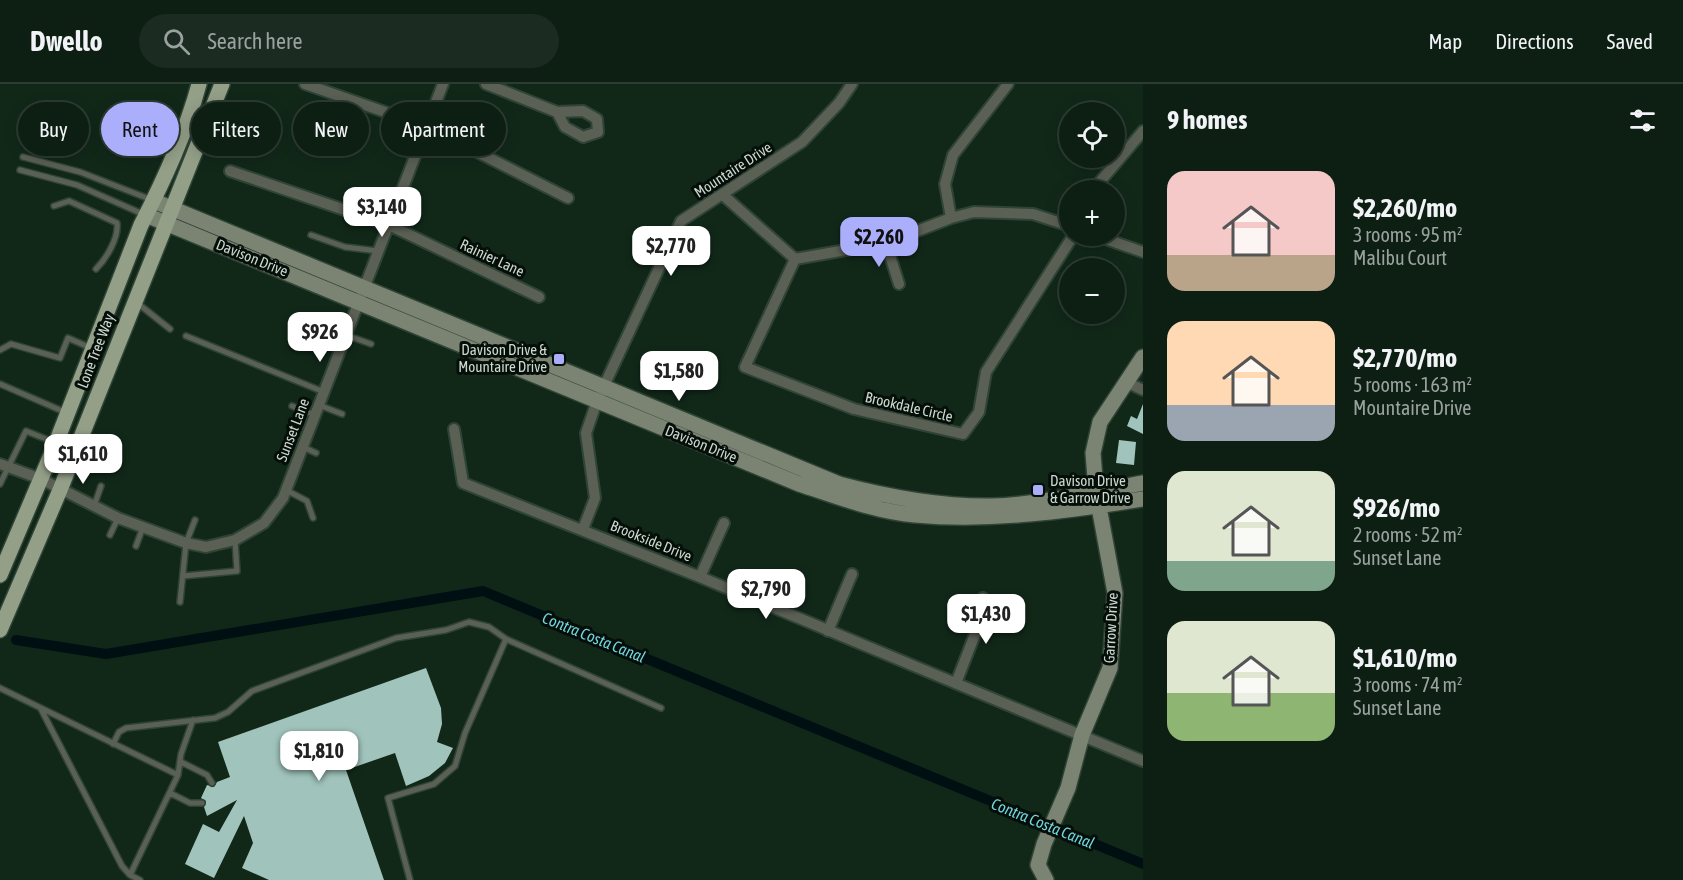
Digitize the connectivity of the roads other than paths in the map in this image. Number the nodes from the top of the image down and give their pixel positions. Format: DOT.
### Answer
graph roads {
  1 [pos="199,84"];
  2 [pos="222,84"];
  3 [pos="304,84"];
  4 [pos="443,84"];
  5 [pos="486,84"];
  6 [pos="852,84"];
  7 [pos="1008,84"];
  8 [pos="437,102"];
  9 [pos="381,111"];
  10 [pos="557,112"];
  11 [pos="1143,131"];
  12 [pos="416,156"];
  13 [pos="485,156"];
  14 [pos="23,157"];
  15 [pos="20,170"];
  16 [pos="230,171"];
  17 [pos="1101,180"];
  18 [pos="723,195"];
  19 [pos="568,198"];
  20 [pos="154,201"];
  21 [pos="54,206"];
  22 [pos="172,208"];
  23 [pos="146,215"];
  24 [pos="951,218"];
  25 [pos="1059,222"];
  26 [pos="166,223"];
  27 [pos="389,225"];
  28 [pos="311,235"];
  29 [pos="886,243"];
  30 [pos="1067,246"];
  31 [pos="1125,246"];
  32 [pos="379,252"];
  33 [pos="1143,252"];
  34 [pos="795,259"];
  35 [pos="96,269"];
  36 [pos="899,284"];
  37 [pos="362,296"];
  38 [pos="539,297"];
  39 [pos="135,302"];
  40 [pos="170,329"];
  41 [pos="346,335"];
  42 [pos="186,336"];
  43 [pos="371,344"];
  44 [pos="93,349"];
  45 [pos="0,350"];
  46 [pos="1143,357"];
  47 [pos="1126,382"];
  48 [pos="0,384"];
  49 [pos="1143,390"];
  50 [pos="324,392"];
  51 [pos="99,395"];
  52 [pos="600,395"];
  53 [pos="292,406"];
  54 [pos="317,410"];
  55 [pos="67,413"];
  56 [pos="342,414"];
  57 [pos="454,429"];
  58 [pos="56,442"];
  59 [pos="303,447"];
  60 [pos="316,453"];
  61 [pos="4,466"];
  62 [pos="41,479"];
  63 [pos="1143,483"];
  64 [pos="0,484"];
  65 [pos="102,486"];
  66 [pos="60,490"];
  67 [pos="286,490"];
  68 [pos="1098,499"];
  69 [pos="1143,499"];
  70 [pos="94,506"];
  71 [pos="118,518"];
  72 [pos="313,518"];
  73 [pos="195,520"];
  74 [pos="724,523"];
  75 [pos="143,527"];
  76 [pos="583,529"];
  77 [pos="110,535"];
  78 [pos="235,540"];
  79 [pos="186,543"];
  80 [pos="136,546"];
  81 [pos="1,568"];
  82 [pos="852,574"];
  83 [pos="183,576"];
  84 [pos="700,577"];
  85 [pos="983,598"];
  86 [pos="180,602"];
  87 [pos="0,630"];
  88 [pos="828,631"];
  89 [pos="506,639"];
  90 [pos="956,683"];
  91 [pos="0,688"];
  92 [pos="40,708"];
  93 [pos="661,708"];
  94 [pos="193,720"];
  95 [pos="1082,735"];
  96 [pos="113,744"];
  97 [pos="1143,761"];
  98 [pos="181,762"];
  99 [pos="178,775"];
  100 [pos="212,783"];
  101 [pos="170,793"];
  102 [pos="202,803"];
  103 [pos="130,875"];
  104 [pos="140,880"];
  105 [pos="410,880"];
  106 [pos="1046,880"];
  1 -- 20 [label="main road, Lone Tree Way"];
  2 -- 22 [label="main road, Lone Tree Way"];
  3 -- 9 [label="street"];
  4 -- 8 [label="street, Sunset Lane"];
  5 -- 10 [label="street"];
  6 -- 18 [label="street, Mountaire Drive"];
  7 -- 24 [label="street"];
  11 -- 17 [label="street"];
  12 -- 27 [label="street, Sunset Lane"];
  13 -- 19 [label="street"];
  14 -- 20 [label="lane"];
  15 -- 23 [label="lane"];
  16 -- 27 [label="street, Rainier Lane"];
  18 -- 34 [label="street"];
  18 -- 52 [label="street, Mountaire Drive"];
  20 -- 22 [label="main road, Davison Drive"];
  20 -- 23 [label="main road, Lone Tree Way"];
  21 -- 35 [label="lane"];
  22 -- 26 [label="main road, Lone Tree Way"];
  22 -- 37 [label="main road, Davison Drive"];
  23 -- 26 [label="main road, Davison Drive"];
  23 -- 44 [label="main road, Lone Tree Way"];
  24 -- 25 [label="street"];
  24 -- 29 [label="street"];
  26 -- 37 [label="main road, Davison Drive"];
  26 -- 39 [label="main road, Lone Tree Way"];
  27 -- 32 [label="street, Sunset Lane"];
  27 -- 38 [label="street, Rainier Lane"];
  28 -- 32 [label="lane"];
  29 -- 34 [label="street"];
  29 -- 36 [label="street"];
  30 -- 34 [label="street, Brookdale Circle"];
  31 -- 33 [label="street"];
  32 -- 37 [label="street, Sunset Lane"];
  37 -- 41 [label="street, Sunset Lane"];
  37 -- 52 [label="main road, Davison Drive"];
  39 -- 40 [label="lane"];
  39 -- 51 [label="main road, Lone Tree Way"];
  41 -- 43 [label="lane"];
  41 -- 50 [label="street, Sunset Lane"];
  42 -- 50 [label="lane"];
  44 -- 45 [label="lane"];
  44 -- 51 [label="main road"];
  44 -- 55 [label="main road, Lone Tree Way"];
  46 -- 47 [label="main road, Garrow Drive"];
  47 -- 49 [label="street"];
  47 -- 68 [label="main road, Garrow Drive"];
  48 -- 55 [label="lane"];
  50 -- 54 [label="street, Sunset Lane"];
  51 -- 66 [label="main road, Lone Tree Way"];
  52 -- 68 [label="main road, Davison Drive"];
  52 -- 76 [label="street, Mountaire Drive"];
  53 -- 54 [label="lane"];
  54 -- 56 [label="lane"];
  54 -- 59 [label="street, Sunset Lane"];
  55 -- 58 [label="main road, Lone Tree Way"];
  57 -- 76 [label="street, Brookside Drive"];
  58 -- 61 [label="lane"];
  58 -- 62 [label="main road, Lone Tree Way"];
  59 -- 60 [label="lane"];
  59 -- 67 [label="street, Sunset Lane"];
  61 -- 62 [label="street, Sunset Lane"];
  61 -- 64 [label="lane"];
  62 -- 66 [label="street, Sunset Lane"];
  62 -- 81 [label="main road, Lone Tree Way"];
  63 -- 68 [label="main road, Davison Drive"];
  65 -- 70 [label="lane"];
  66 -- 70 [label="street, Sunset Lane"];
  66 -- 87 [label="main road, Lone Tree Way"];
  67 -- 72 [label="lane"];
  67 -- 78 [label="street, Sunset Lane"];
  68 -- 69 [label="main road, Davison Drive"];
  68 -- 95 [label="main road, Garrow Drive"];
  70 -- 71 [label="street, Sunset Lane"];
  71 -- 75 [label="street, Sunset Lane"];
  71 -- 77 [label="lane"];
  73 -- 79 [label="lane"];
  74 -- 84 [label="street"];
  75 -- 79 [label="street, Sunset Lane"];
  75 -- 80 [label="lane"];
  76 -- 84 [label="street, Brookside Drive"];
  78 -- 79 [label="street, Sunset Lane"];
  78 -- 83 [label="lane"];
  79 -- 83 [label="lane"];
  82 -- 88 [label="street"];
  83 -- 86 [label="lane"];
  84 -- 88 [label="street, Brookside Drive"];
  85 -- 90 [label="street"];
  88 -- 90 [label="street, Brookside Drive"];
  89 -- 93 [label="lane"];
  89 -- 94 [label="lane"];
  89 -- 105 [label="lane"];
  90 -- 95 [label="street, Brookside Drive"];
  91 -- 92 [label="lane"];
  92 -- 96 [label="lane"];
  92 -- 103 [label="lane"];
  94 -- 96 [label="lane"];
  94 -- 98 [label="lane"];
  95 -- 97 [label="street, Brookside Drive"];
  95 -- 106 [label="main road, Garrow Drive"];
  96 -- 99 [label="lane"];
  98 -- 99 [label="lane"];
  98 -- 100 [label="lane"];
  99 -- 101 [label="lane"];
  101 -- 102 [label="lane"];
  101 -- 103 [label="lane"];
  103 -- 104 [label="lane"];
}
